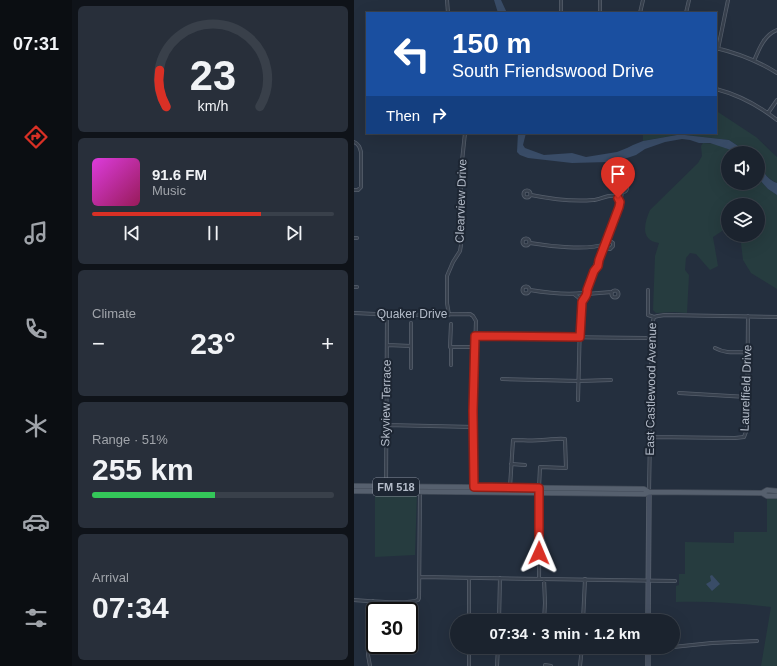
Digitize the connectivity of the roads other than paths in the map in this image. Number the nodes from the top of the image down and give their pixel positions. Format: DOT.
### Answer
graph roads {
  1 [pos="447,0"];
  2 [pos="561,0"];
  3 [pos="600,0"];
  4 [pos="643,0"];
  5 [pos="689,0"];
  6 [pos="728,0"];
  7 [pos="448,12"];
  8 [pos="561,12"];
  9 [pos="600,12"];
  10 [pos="640,12"];
  11 [pos="686,12"];
  12 [pos="777,30"];
  13 [pos="717,49"];
  14 [pos="754,61"];
  15 [pos="777,73"];
  16 [pos="717,88"];
  17 [pos="777,100"];
  18 [pos="768,113"];
  19 [pos="777,120"];
  20 [pos="465,134"];
  21 [pos="354,142"];
  22 [pos="354,190"];
  23 [pos="622,192"];
  24 [pos="531,195"];
  25 [pos="620,202"];
  26 [pos="607,239"];
  27 [pos="530,243"];
  28 [pos="605,243"];
  29 [pos="595,246"];
  30 [pos="604,247"];
  31 [pos="601,252"];
  32 [pos="530,290"];
  33 [pos="587,290"];
  34 [pos="648,290"];
  35 [pos="612,292"];
  36 [pos="583,293"];
  37 [pos="574,294"];
  38 [pos="587,294"];
  39 [pos="584,298"];
  40 [pos="582,302"];
  41 [pos="354,313"];
  42 [pos="449,314"];
  43 [pos="387,315"];
  44 [pos="748,316"];
  45 [pos="654,317"];
  46 [pos="777,317"];
  47 [pos="411,323"];
  48 [pos="451,324"];
  49 [pos="475,336"];
  50 [pos="580,337"];
  51 [pos="646,338"];
  52 [pos="387,345"];
  53 [pos="412,346"];
  54 [pos="451,347"];
  55 [pos="475,347"];
  56 [pos="716,348"];
  57 [pos="747,352"];
  58 [pos="452,365"];
  59 [pos="411,368"];
  60 [pos="502,378"];
  61 [pos="579,380"];
  62 [pos="611,380"];
  63 [pos="679,393"];
  64 [pos="747,397"];
  65 [pos="578,400"];
  66 [pos="386,425"];
  67 [pos="474,427"];
  68 [pos="650,438"];
  69 [pos="511,464"];
  70 [pos="525,465"];
  71 [pos="354,486"];
  72 [pos="510,488"];
  73 [pos="386,489"];
  74 [pos="420,489"];
  75 [pos="474,490"];
  76 [pos="354,491"];
  77 [pos="540,491"];
  78 [pos="777,491"];
  79 [pos="650,492"];
  80 [pos="762,493"];
  81 [pos="777,496"];
  82 [pos="420,578"];
  83 [pos="470,578"];
  84 [pos="500,578"];
  85 [pos="539,579"];
  86 [pos="544,579"];
  87 [pos="585,580"];
  88 [pos="649,580"];
  89 [pos="675,581"];
  90 [pos="354,600"];
  91 [pos="373,601"];
  92 [pos="469,614"];
  93 [pos="499,614"];
  94 [pos="544,614"];
  95 [pos="583,614"];
  96 [pos="648,614"];
  97 [pos="757,641"];
  98 [pos="680,646"];
  99 [pos="469,654"];
  100 [pos="498,654"];
  101 [pos="581,654"];
  102 [pos="648,654"];
  103 [pos="545,665"];
  104 [pos="370,666"];
  105 [pos="469,666"];
  106 [pos="497,666"];
  107 [pos="551,666"];
  108 [pos="580,666"];
  109 [pos="648,666"];
  1 -- 7 [label="street"];
  2 -- 8 [label="street"];
  3 -- 9 [label="street"];
  4 -- 10 [label="street"];
  5 -- 11 [label="street"];
  6 -- 13 [label="street"];
  12 -- 14 [label="street"];
  13 -- 14 [label="street"];
  14 -- 15 [label="street"];
  16 -- 18 [label="street"];
  17 -- 18 [label="street"];
  18 -- 19 [label="street"];
  20 -- 42 [label="street, Clearview Drive"];
  21 -- 22 [label="street"];
  23 -- 25 [label="street"];
  24 -- 25 [label="street"];
  25 -- 26 [label="street"];
  26 -- 28 [label="street"];
  26 -- 30 [label="street"];
  27 -- 29 [label="street"];
  28 -- 29 [label="street"];
  28 -- 30 [label="street"];
  29 -- 31 [label="street"];
  30 -- 31 [label="street"];
  31 -- 33 [label="street"];
  32 -- 37 [label="street"];
  33 -- 36 [label="street"];
  33 -- 38 [label="street"];
  34 -- 45 [label="street, East Castlewood Avenue"];
  35 -- 38 [label="street"];
  36 -- 37 [label="street"];
  36 -- 39 [label="street"];
  37 -- 40 [label="street"];
  38 -- 39 [label="street"];
  39 -- 40 [label="street"];
  40 -- 50 [label="street"];
  41 -- 43 [label="street, Quaker Drive"];
  42 -- 43 [label="street, Quaker Drive"];
  42 -- 49 [label="street, Quaker Drive"];
  43 -- 52 [label="street, Skyview Terrace"];
  44 -- 45 [label="street"];
  44 -- 46 [label="street"];
  44 -- 57 [label="street, Laurelfield Drive"];
  45 -- 68 [label="street, East Castlewood Avenue"];
  47 -- 53 [label="street"];
  48 -- 54 [label="street"];
  49 -- 50 [label="street"];
  49 -- 55 [label="street"];
  50 -- 51 [label="street"];
  50 -- 61 [label="street"];
  52 -- 53 [label="street"];
  52 -- 66 [label="street, Skyview Terrace"];
  53 -- 59 [label="street"];
  54 -- 55 [label="street"];
  54 -- 58 [label="street"];
  55 -- 67 [label="street"];
  56 -- 57 [label="street"];
  57 -- 64 [label="street, Laurelfield Drive"];
  60 -- 61 [label="street"];
  61 -- 62 [label="street"];
  61 -- 65 [label="street"];
  63 -- 64 [label="street"];
  64 -- 68 [label="street, Laurelfield Drive"];
  66 -- 67 [label="street"];
  66 -- 73 [label="street, Skyview Terrace"];
  67 -- 75 [label="street"];
  68 -- 79 [label="street, East Castlewood Avenue"];
  69 -- 70 [label="street"];
  69 -- 72 [label="street"];
  69 -- 77 [label="street"];
  71 -- 73 [label="main road, FM 518"];
  72 -- 75 [label="main road, FM 518"];
  72 -- 77 [label="main road, FM 518"];
  73 -- 74 [label="main road, FM 518"];
  73 -- 76 [label="main road, FM 518"];
  74 -- 75 [label="main road, FM 518"];
  74 -- 82 [label="street"];
  75 -- 77 [label="main road, FM 518"];
  77 -- 79 [label="main road, FM 518"];
  77 -- 85 [label="street"];
  78 -- 80 [label="main road, FM 518"];
  79 -- 80 [label="main road, FM 518"];
  79 -- 88 [label="street"];
  80 -- 81 [label="main road, FM 518"];
  82 -- 83 [label="street"];
  82 -- 91 [label="street"];
  83 -- 84 [label="street"];
  83 -- 92 [label="street"];
  84 -- 85 [label="street"];
  84 -- 93 [label="street"];
  85 -- 86 [label="street"];
  86 -- 87 [label="street"];
  86 -- 94 [label="street"];
  87 -- 88 [label="street"];
  87 -- 95 [label="street"];
  88 -- 89 [label="street"];
  88 -- 96 [label="street"];
  90 -- 91 [label="street"];
  91 -- 104 [label="street"];
  97 -- 98 [label="street"];
  99 -- 105 [label="street"];
  100 -- 106 [label="street"];
  101 -- 108 [label="street"];
  102 -- 109 [label="street"];
  103 -- 107 [label="street"];
}
